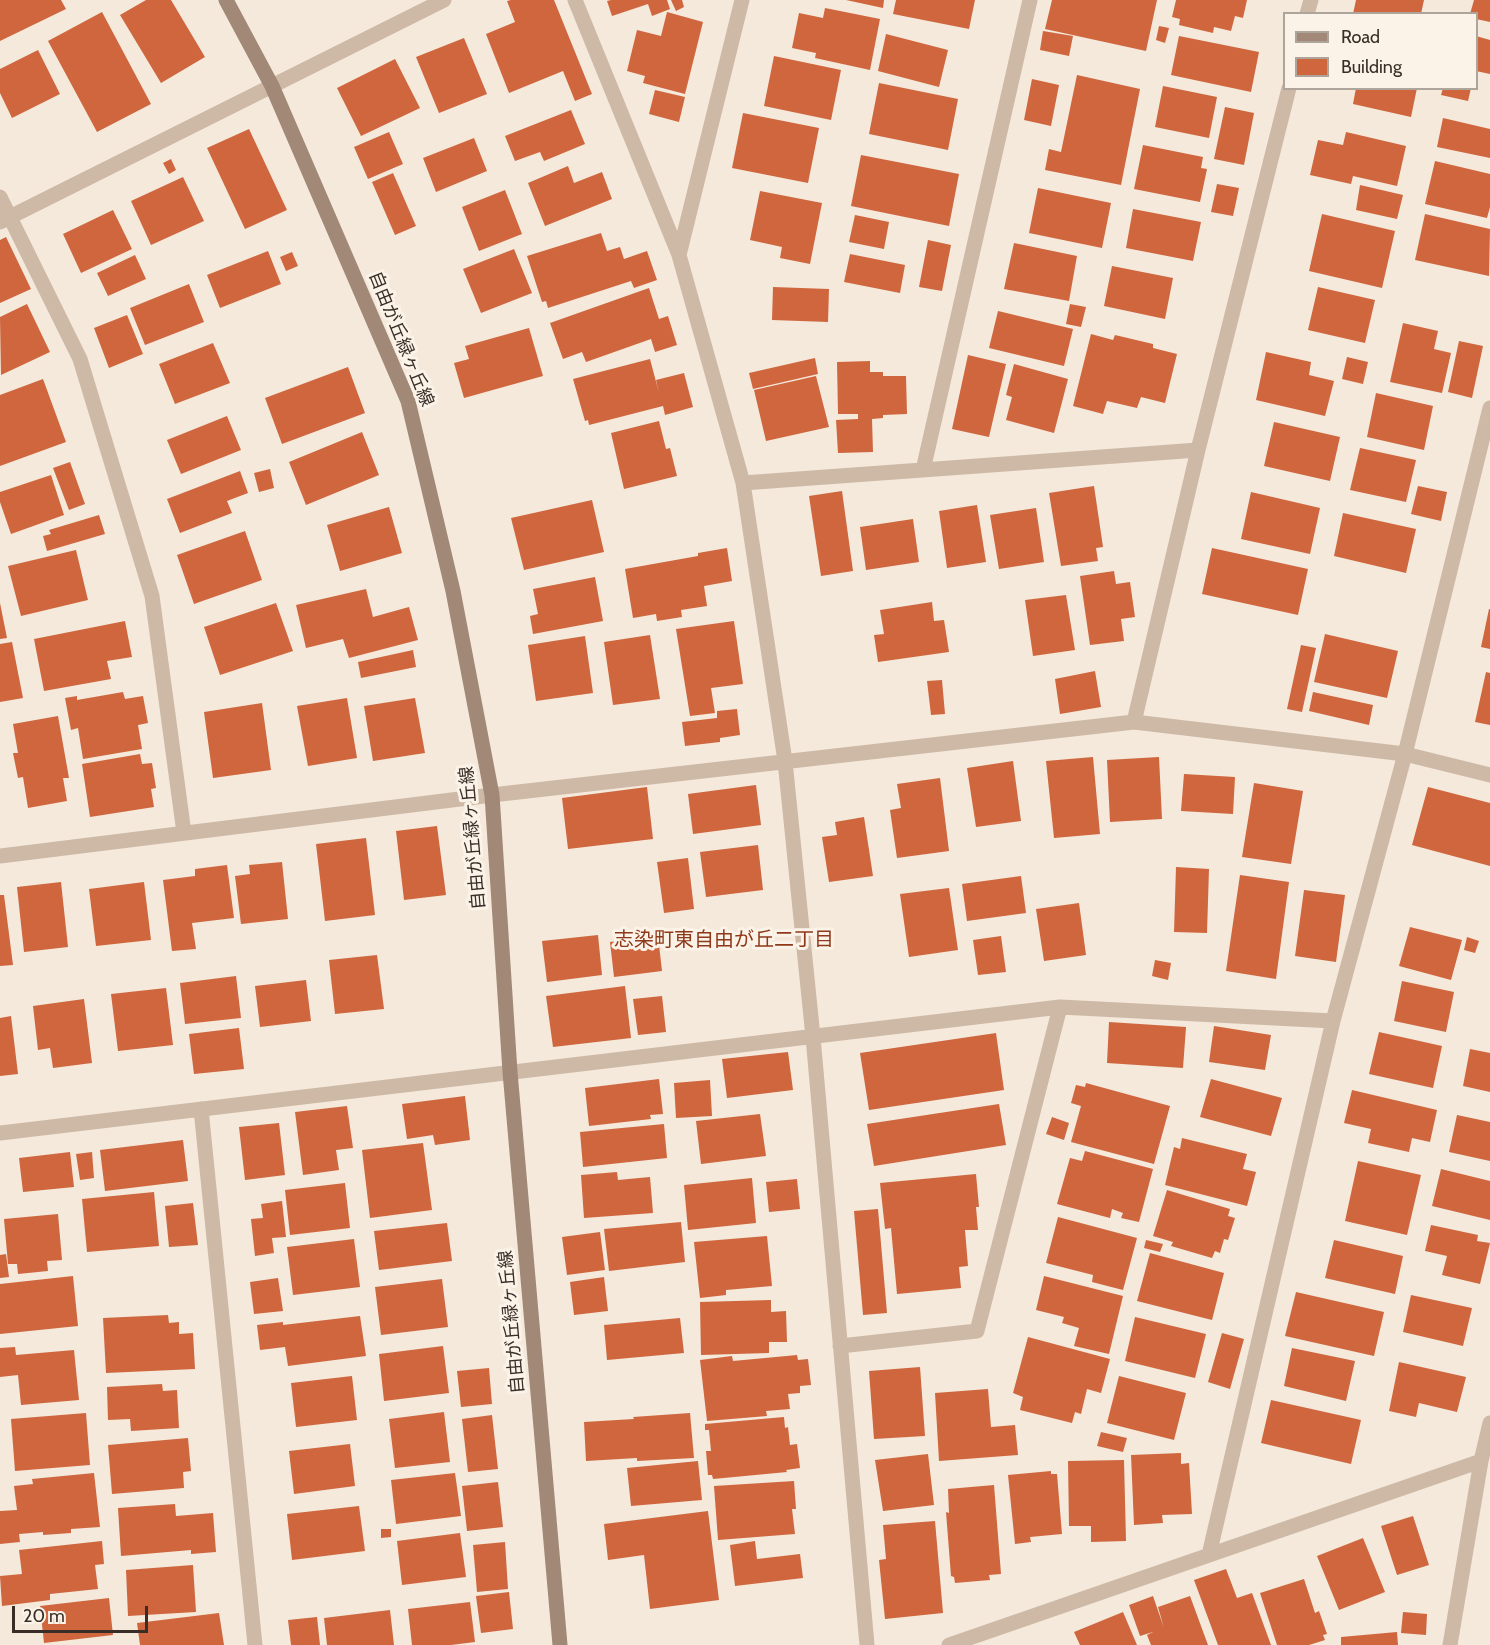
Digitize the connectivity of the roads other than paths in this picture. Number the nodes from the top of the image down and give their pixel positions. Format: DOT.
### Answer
graph roads {
  1 [pos="226,0"];
  2 [pos="444,0"];
  3 [pos="575,0"];
  4 [pos="742,0"];
  5 [pos="1030,0"];
  6 [pos="272,86"];
  7 [pos="1288,90"];
  8 [pos="0,197"];
  9 [pos="5,219"];
  10 [pos="679,255"];
  11 [pos="1490,408"];
  12 [pos="1198,450"];
  13 [pos="923,470"];
  14 [pos="742,483"];
  15 [pos="1134,722"];
  16 [pos="1406,754"];
  17 [pos="785,761"];
  18 [pos="1490,775"];
  19 [pos="492,795"];
  20 [pos="184,833"];
  21 [pos="0,856"];
  22 [pos="1060,1007"];
  23 [pos="1333,1021"];
  24 [pos="813,1037"];
  25 [pos="510,1072"];
  26 [pos="201,1109"];
  27 [pos="0,1133"];
  28 [pos="840,1346"];
  29 [pos="1490,1423"];
  30 [pos="1481,1461"];
  31 [pos="1209,1555"];
  32 [pos="255,1645"];
  33 [pos="560,1645"];
  34 [pos="867,1645"];
  35 [pos="949,1645"];
  36 [pos="1450,1645"];
  1 -- 6 [label="street, 自由が丘緑ヶ丘線"];
  2 -- 6 [label="street"];
  3 -- 10 [label="street"];
  4 -- 10 [label="street"];
  5 -- 13 [label="street"];
  6 -- 9 [label="street"];
  6 -- 19 [label="street, 自由が丘緑ヶ丘線"];
  7 -- 12 [label="street"];
  8 -- 9 [label="street"];
  9 -- 20 [label="street"];
  10 -- 14 [label="street"];
  11 -- 16 [label="street"];
  12 -- 13 [label="street"];
  12 -- 15 [label="street"];
  13 -- 14 [label="street"];
  14 -- 17 [label="street"];
  15 -- 16 [label="street"];
  15 -- 17 [label="street"];
  16 -- 18 [label="street"];
  16 -- 23 [label="street"];
  17 -- 19 [label="street"];
  17 -- 24 [label="street"];
  19 -- 20 [label="street"];
  19 -- 25 [label="street, 自由が丘緑ヶ丘線"];
  20 -- 21 [label="street"];
  22 -- 23 [label="street"];
  22 -- 24 [label="street"];
  22 -- 28 [label="street"];
  23 -- 31 [label="street"];
  24 -- 25 [label="street"];
  24 -- 28 [label="street"];
  25 -- 26 [label="street"];
  25 -- 33 [label="street, 自由が丘緑ヶ丘線"];
  26 -- 27 [label="street"];
  26 -- 32 [label="street"];
  28 -- 34 [label="street"];
  29 -- 30 [label="street"];
  30 -- 31 [label="street"];
  30 -- 36 [label="street"];
  31 -- 35 [label="street"];
}
